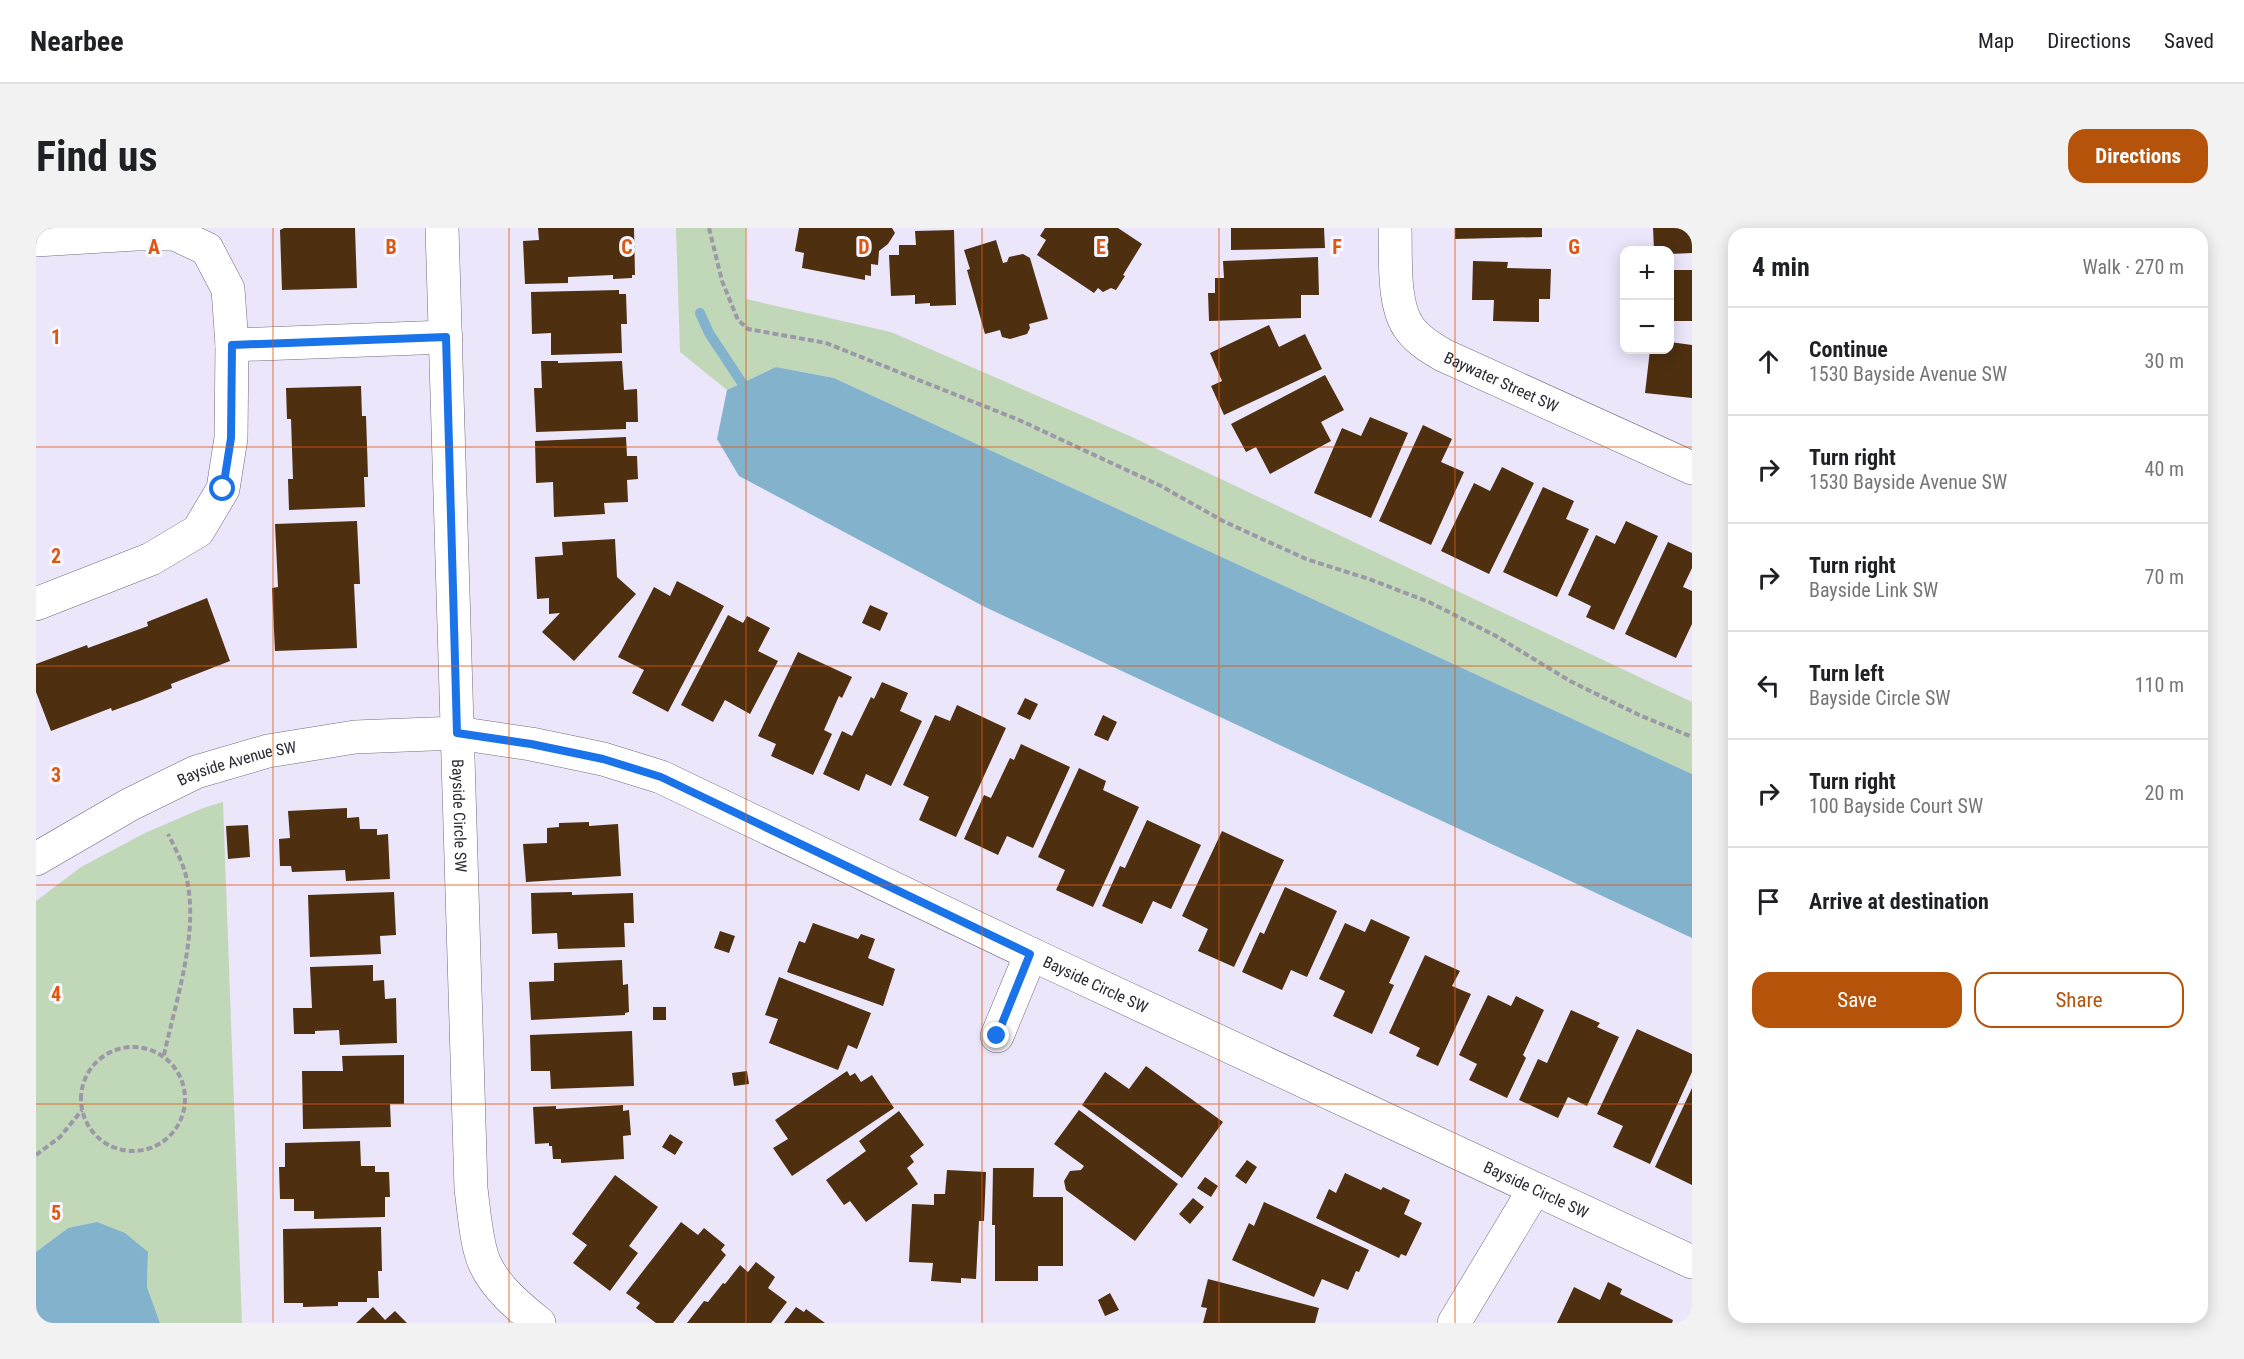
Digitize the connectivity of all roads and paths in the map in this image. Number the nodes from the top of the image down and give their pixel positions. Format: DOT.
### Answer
graph roads {
  1 [pos="442,228"];
  2 [pos="709,228"];
  3 [pos="1395,228"];
  4 [pos="36,240"];
  5 [pos="446,337"];
  6 [pos="232,345"];
  7 [pos="1692,468"];
  8 [pos="36,604"];
  9 [pos="457,733"];
  10 [pos="1692,737"];
  11 [pos="168,834"];
  12 [pos="36,859"];
  13 [pos="1030,954"];
  14 [pos="997,1036"];
  15 [pos="164,1055"];
  16 [pos="82,1110"];
  17 [pos="36,1155"];
  18 [pos="1534,1190"];
  19 [pos="1692,1262"];
  20 [pos="539,1323"];
  21 [pos="1454,1323"];
  1 -- 5 [label="street"];
  2 -- 10 [label="path"];
  3 -- 7 [label="street, Baywater Street SW"];
  4 -- 6 [label="street"];
  5 -- 6 [label="street"];
  5 -- 9 [label="street"];
  6 -- 8 [label="street"];
  9 -- 12 [label="street, Bayside Avenue SW"];
  9 -- 13 [label="street, Bayside Circle SW"];
  9 -- 20 [label="street, Bayside Circle SW"];
  11 -- 15 [label="path"];
  13 -- 14 [label="street"];
  13 -- 18 [label="street, Bayside Circle SW"];
  15 -- 16 [label="path"];
  15 -- 16 [label="path"];
  16 -- 17 [label="path"];
  18 -- 19 [label="street, Bayside Circle SW"];
  18 -- 21 [label="street"];
}
